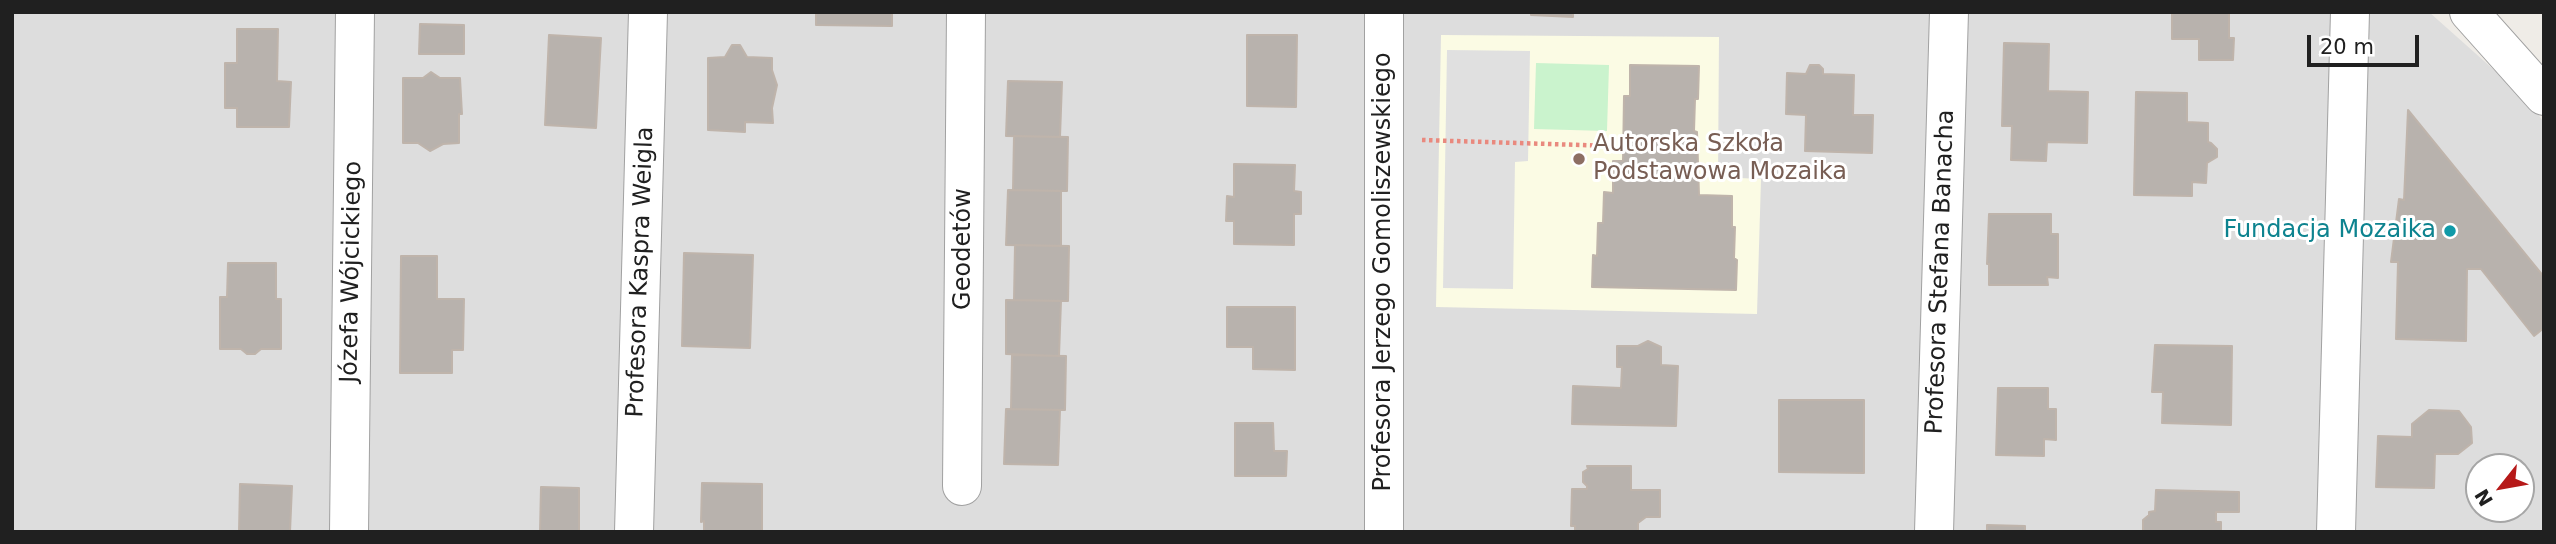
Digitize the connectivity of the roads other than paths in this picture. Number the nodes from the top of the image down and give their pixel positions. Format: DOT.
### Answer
graph roads {
  1 [pos="355,12"];
  2 [pos="648,12"];
  3 [pos="966,12"];
  4 [pos="1384,12"];
  5 [pos="1949,12"];
  6 [pos="2350,12"];
  7 [pos="2469,12"];
  8 [pos="2544,96"];
  9 [pos="962,486"];
  10 [pos="349,532"];
  11 [pos="634,532"];
  12 [pos="1384,532"];
  13 [pos="1934,532"];
  14 [pos="2336,532"];
  1 -- 10 [label="street, Józefa Wójcickiego"];
  2 -- 11 [label="street, Profesora Kaspra Weigla"];
  3 -- 9 [label="street, Geodetów"];
  4 -- 12 [label="street, Profesora Jerzego Gomoliszewskiego"];
  5 -- 13 [label="street, Profesora Stefana Banacha"];
  6 -- 14 [label="street"];
  7 -- 8 [label="street"];
}
